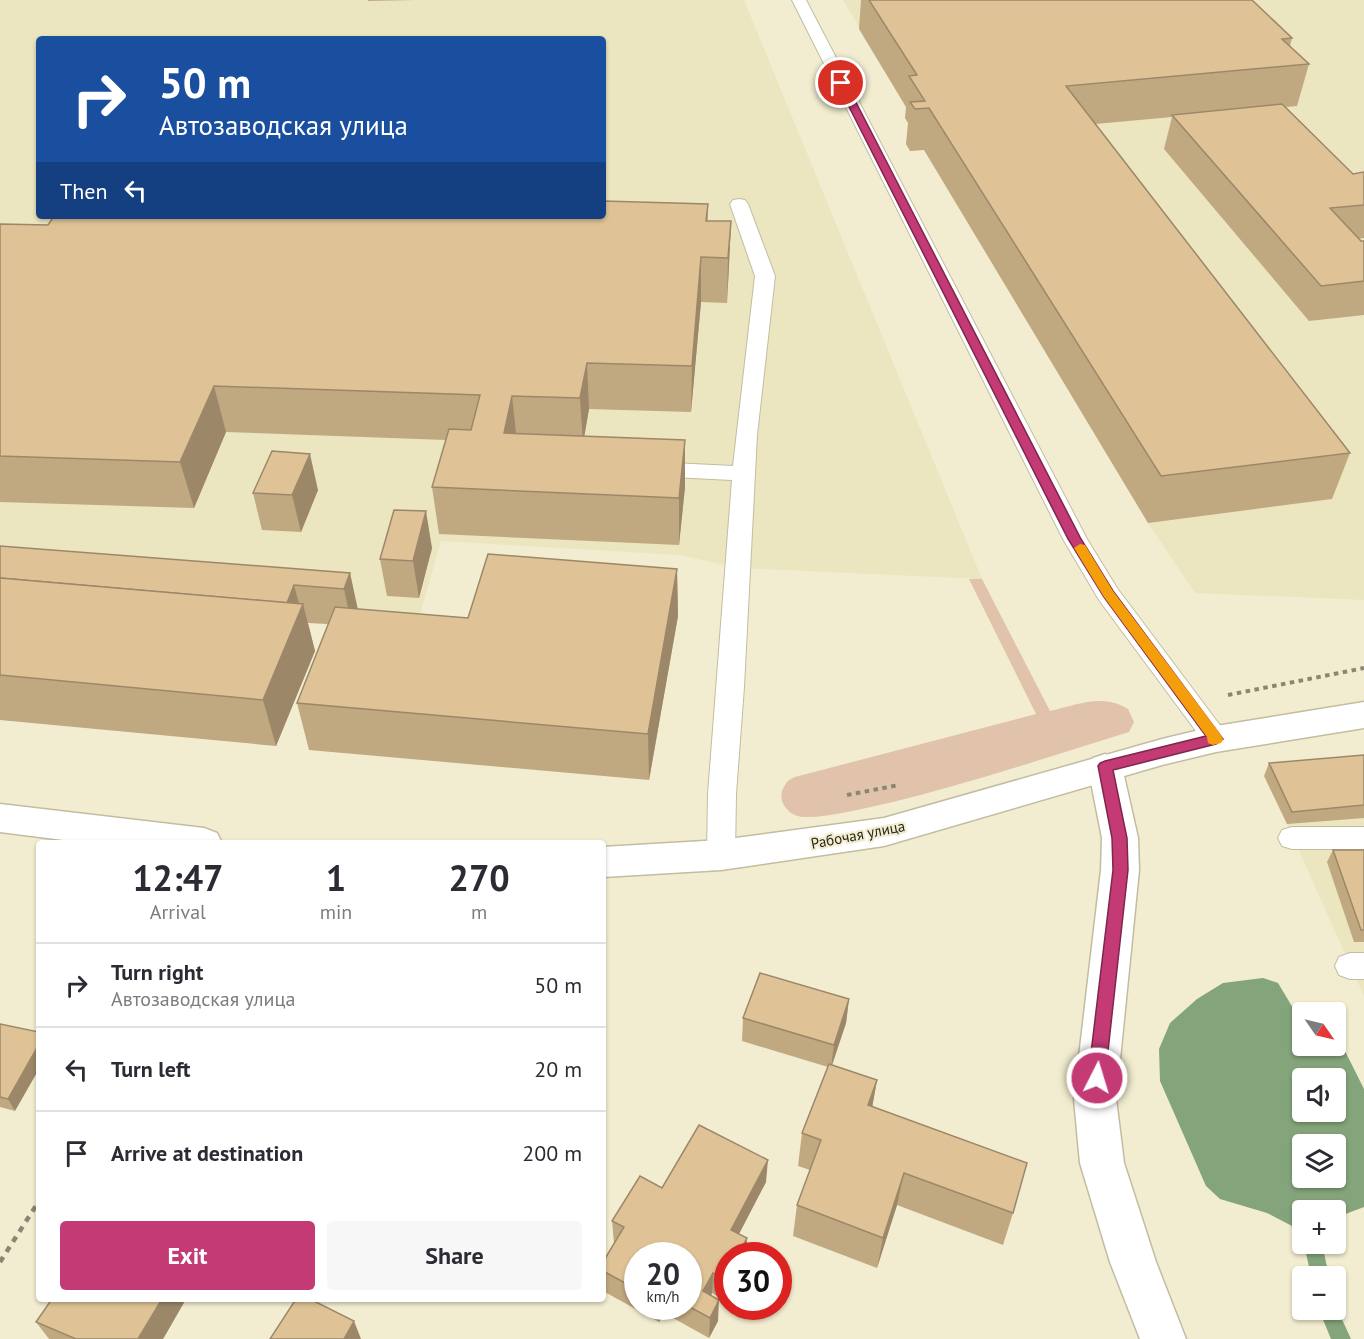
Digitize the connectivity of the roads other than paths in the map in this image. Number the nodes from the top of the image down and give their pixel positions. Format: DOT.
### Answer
graph roads {
  1 [pos="799,0"];
  2 [pos="739,204"];
  3 [pos="627,468"];
  4 [pos="744,474"];
  5 [pos="1364,715"];
  6 [pos="1216,739"];
  7 [pos="1105,766"];
  8 [pos="0,818"];
  9 [pos="1292,838"];
  10 [pos="1364,838"];
  11 [pos="180,840"];
  12 [pos="722,855"];
  13 [pos="606,862"];
  14 [pos="1163,1339"];
  1 -- 6 [label="lane"];
  2 -- 4 [label="lane"];
  3 -- 4 [label="lane"];
  4 -- 12 [label="lane"];
  5 -- 6 [label="street, Рабочая улица"];
  6 -- 7 [label="street, Рабочая улица"];
  7 -- 12 [label="street, Рабочая улица"];
  7 -- 14 [label="street"];
  8 -- 11 [label="street"];
  9 -- 10 [label="lane"];
  12 -- 13 [label="street, Рабочая улица"];
}
